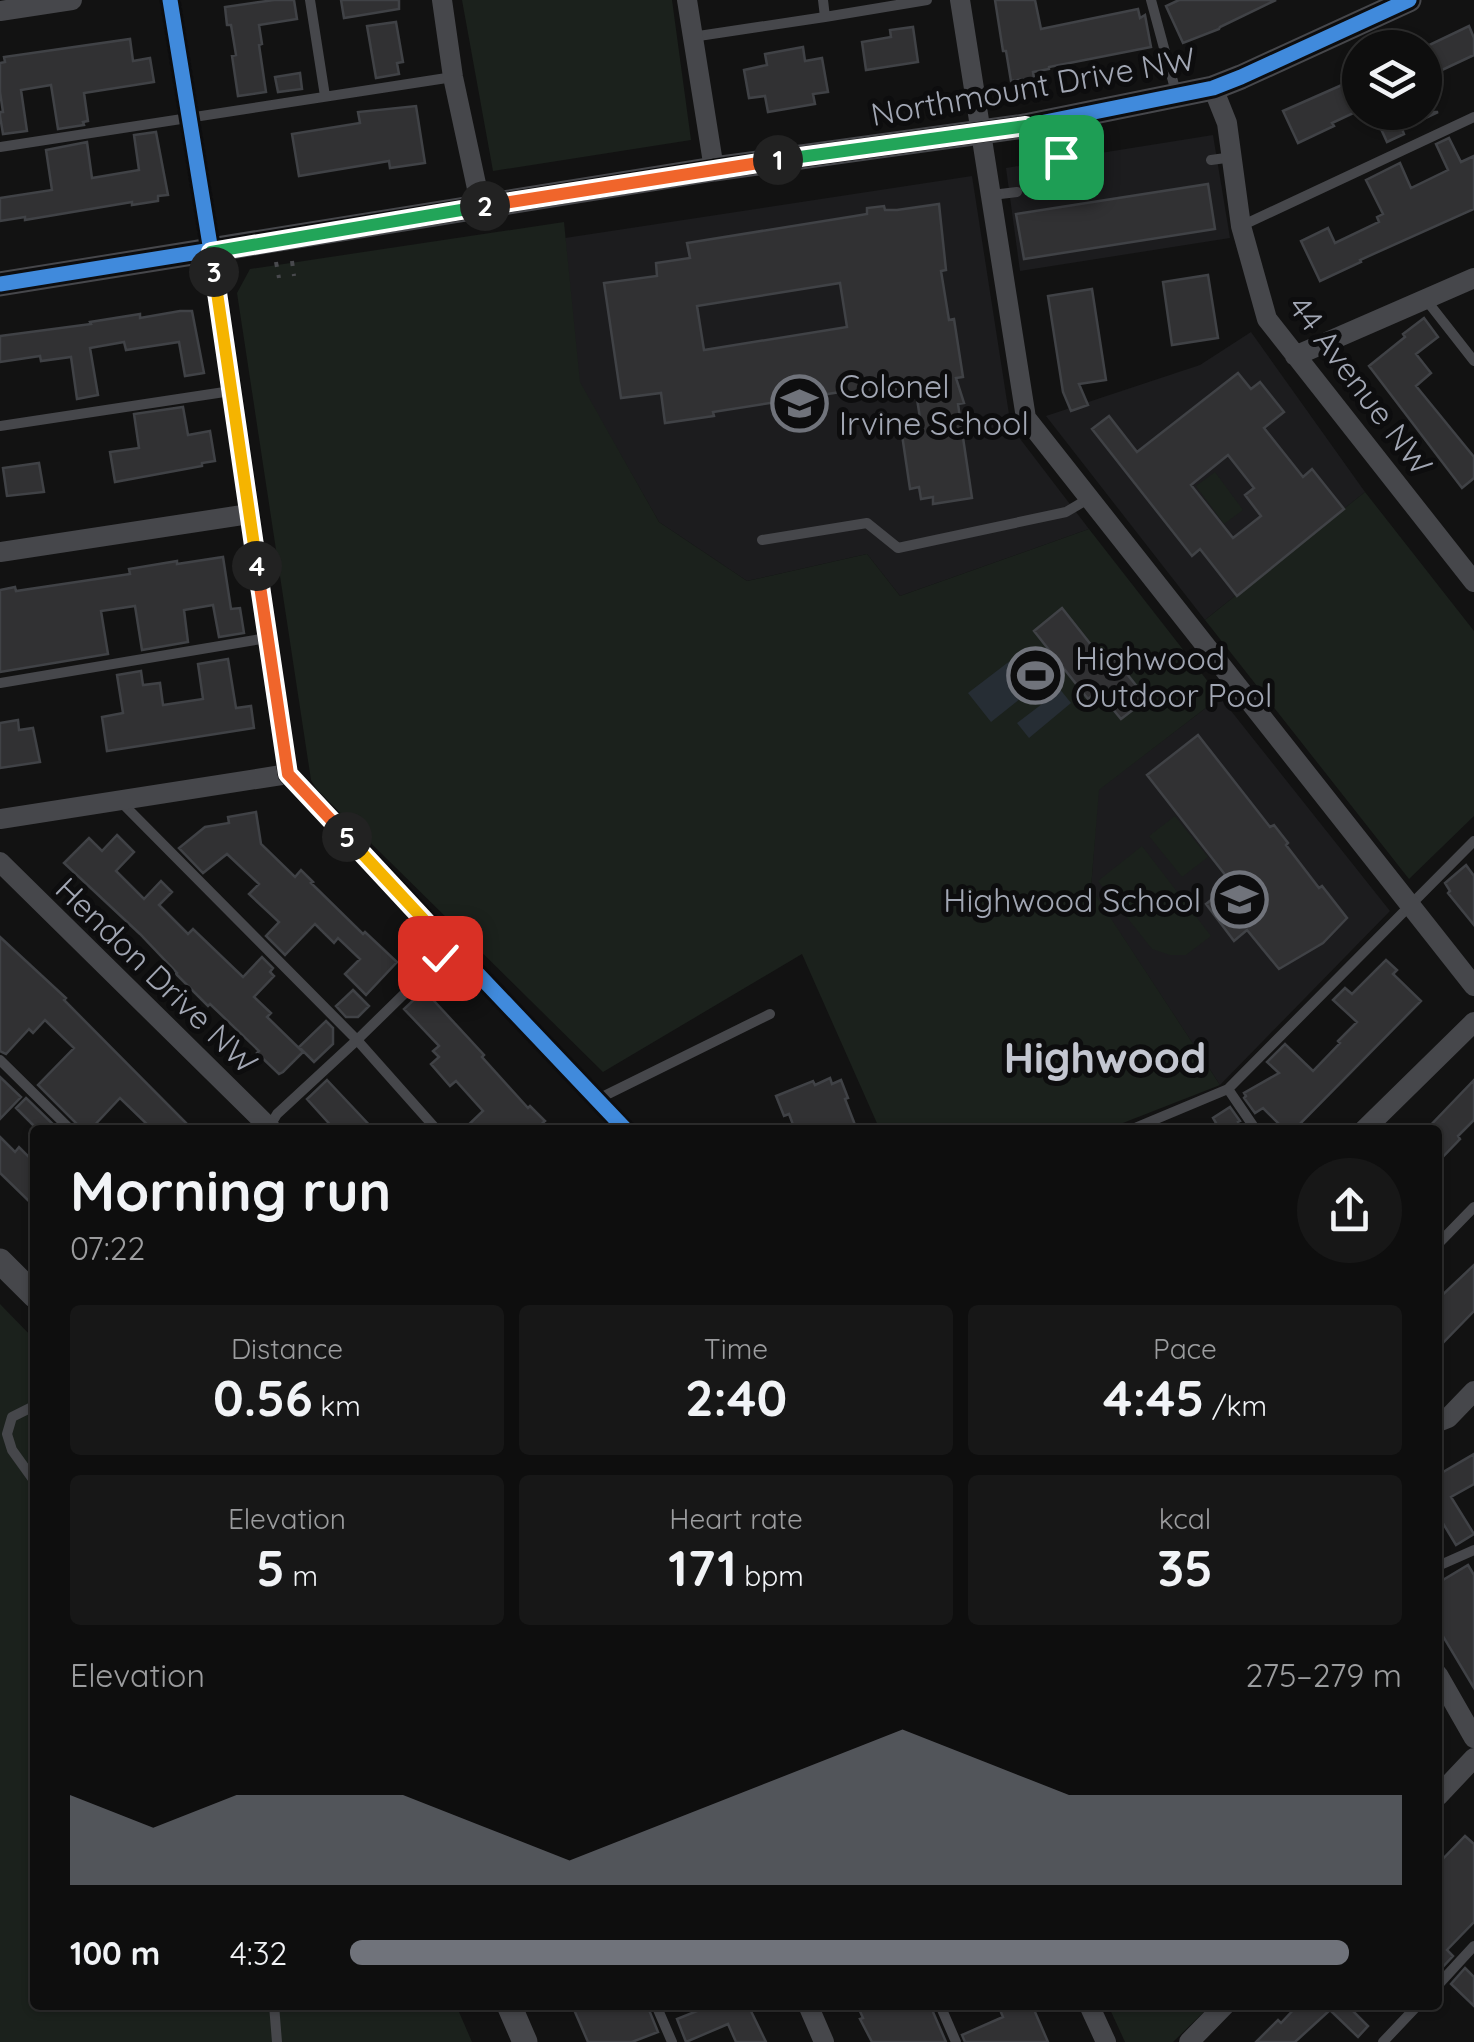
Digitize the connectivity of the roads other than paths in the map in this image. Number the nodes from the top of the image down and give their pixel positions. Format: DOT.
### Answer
graph roads {
  1 [pos="72,0"];
  2 [pos="170,0"];
  3 [pos="310,0"];
  4 [pos="442,0"];
  5 [pos="687,0"];
  6 [pos="823,0"];
  7 [pos="927,0"];
  8 [pos="960,0"];
  9 [pos="1150,0"];
  10 [pos="1410,0"];
  11 [pos="0,11"];
  12 [pos="826,17"];
  13 [pos="692,37"];
  14 [pos="453,77"];
  15 [pos="1212,88"];
  16 [pos="326,96"];
  17 [pos="1177,96"];
  18 [pos="190,117"];
  19 [pos="1474,117"];
  20 [pos="1026,126"];
  21 [pos="980,132"];
  22 [pos="0,147"];
  23 [pos="1233,157"];
  24 [pos="1211,160"];
  25 [pos="714,169"];
  26 [pos="1088,180"];
  27 [pos="1016,192"];
  28 [pos="990,196"];
  29 [pos="480,207"];
  30 [pos="1241,226"];
  31 [pos="211,252"];
  32 [pos="1474,278"];
  33 [pos="0,284"];
  34 [pos="1428,300"];
  35 [pos="1296,356"];
  36 [pos="1474,361"];
  37 [pos="232,390"];
  38 [pos="0,426"];
  39 [pos="1089,498"];
  40 [pos="249,514"];
  41 [pos="762,540"];
  42 [pos="0,552"];
  43 [pos="1474,582"];
  44 [pos="268,638"];
  45 [pos="0,683"];
  46 [pos="288,774"];
  47 [pos="120,800"];
  48 [pos="0,819"];
  49 [pos="1474,841"];
  50 [pos="0,862"];
  51 [pos="1410,904"];
  52 [pos="450,948"];
  53 [pos="1474,986"];
  54 [pos="770,1014"];
  55 [pos="1474,1022"];
  56 [pos="358,1040"];
  57 [pos="0,1060"];
  58 [pos="1228,1089"];
  59 [pos="598,1099"];
  60 [pos="66,1125"];
  61 [pos="266,1125"];
  62 [pos="272,1125"];
  63 [pos="434,1125"];
  64 [pos="621,1125"];
  65 [pos="1142,1125"];
  66 [pos="1253,1125"];
  67 [pos="1369,1125"];
  68 [pos="1474,1207"];
  69 [pos="1442,1240"];
  70 [pos="0,1261"];
  71 [pos="30,1291"];
  72 [pos="1474,1392"];
  73 [pos="30,1408"];
  74 [pos="1442,1413"];
  75 [pos="30,1475"];
  76 [pos="1474,1550"];
  77 [pos="1442,1564"];
  78 [pos="1442,1682"];
  79 [pos="1474,1738"];
  80 [pos="1474,1758"];
  81 [pos="1442,1792"];
  82 [pos="1474,1946"];
  83 [pos="1442,1980"];
  84 [pos="274,2010"];
  85 [pos="511,2010"];
  86 [pos="658,2010"];
  87 [pos="810,2010"];
  88 [pos="942,2010"];
  89 [pos="1091,2010"];
  90 [pos="1221,2010"];
  91 [pos="1413,2010"];
  92 [pos="277,2042"];
  93 [pos="525,2042"];
  94 [pos="672,2042"];
  95 [pos="824,2042"];
  96 [pos="956,2042"];
  97 [pos="1106,2042"];
  98 [pos="1189,2042"];
  99 [pos="1382,2042"];
  1 -- 11 [label="street"];
  2 -- 18 [label="street"];
  3 -- 16 [label="lane"];
  4 -- 14 [label="street"];
  5 -- 13 [label="street"];
  6 -- 12 [label="lane"];
  7 -- 12 [label="lane"];
  8 -- 21 [label="street"];
  9 -- 17 [label="lane"];
  10 -- 15 [label="street, Northmount Drive NW"];
  12 -- 13 [label="lane"];
  13 -- 25 [label="street"];
  14 -- 16 [label="lane"];
  14 -- 29 [label="street"];
  15 -- 17 [label="street, Northmount Drive NW"];
  15 -- 23 [label="street, 44 Avenue NW"];
  16 -- 18 [label="lane"];
  17 -- 20 [label="street, Northmount Drive NW"];
  18 -- 22 [label="lane"];
  18 -- 31 [label="street"];
  19 -- 30 [label="lane"];
  20 -- 21 [label="street, Northmount Drive NW"];
  20 -- 26 [label="lane"];
  21 -- 25 [label="street, Northmount Drive NW"];
  21 -- 28 [label="street"];
  23 -- 24 [label="lane"];
  23 -- 30 [label="street, 44 Avenue NW"];
  25 -- 29 [label="street, Northmount Drive NW"];
  27 -- 28 [label="lane"];
  28 -- 39 [label="street"];
  29 -- 31 [label="street, Northmount Drive NW"];
  30 -- 35 [label="street, 44 Avenue NW"];
  31 -- 33 [label="street, Northmount Drive NW"];
  31 -- 37 [label="street"];
  32 -- 34 [label="street"];
  34 -- 35 [label="street"];
  34 -- 36 [label="lane"];
  35 -- 43 [label="street, 44 Avenue NW"];
  37 -- 38 [label="lane"];
  37 -- 40 [label="street"];
  39 -- 41 [label="lane"];
  39 -- 51 [label="street"];
  40 -- 42 [label="street"];
  40 -- 44 [label="street"];
  44 -- 45 [label="lane"];
  44 -- 46 [label="street"];
  46 -- 47 [label="street"];
  46 -- 52 [label="street"];
  47 -- 48 [label="street"];
  47 -- 56 [label="lane"];
  49 -- 51 [label="lane"];
  50 -- 61 [label="street, Hendon Drive NW"];
  51 -- 53 [label="street"];
  51 -- 58 [label="lane"];
  52 -- 56 [label="lane"];
  52 -- 59 [label="street"];
  54 -- 59 [label="lane"];
  55 -- 67 [label="street"];
  56 -- 62 [label="lane"];
  56 -- 63 [label="lane"];
  57 -- 60 [label="lane"];
  58 -- 65 [label="lane"];
  58 -- 66 [label="lane"];
  59 -- 64 [label="street"];
  68 -- 69 [label="lane"];
  70 -- 71 [label="street"];
  72 -- 74 [label="street"];
  73 -- 75 [label="lane"];
  76 -- 77 [label="lane"];
  78 -- 79 [label="street"];
  80 -- 81 [label="street"];
  82 -- 83 [label="lane"];
  84 -- 92 [label="lane"];
  85 -- 93 [label="street"];
  86 -- 94 [label="lane"];
  87 -- 95 [label="street"];
  88 -- 96 [label="lane"];
  89 -- 97 [label="street"];
  90 -- 98 [label="street"];
  91 -- 99 [label="lane"];
}
